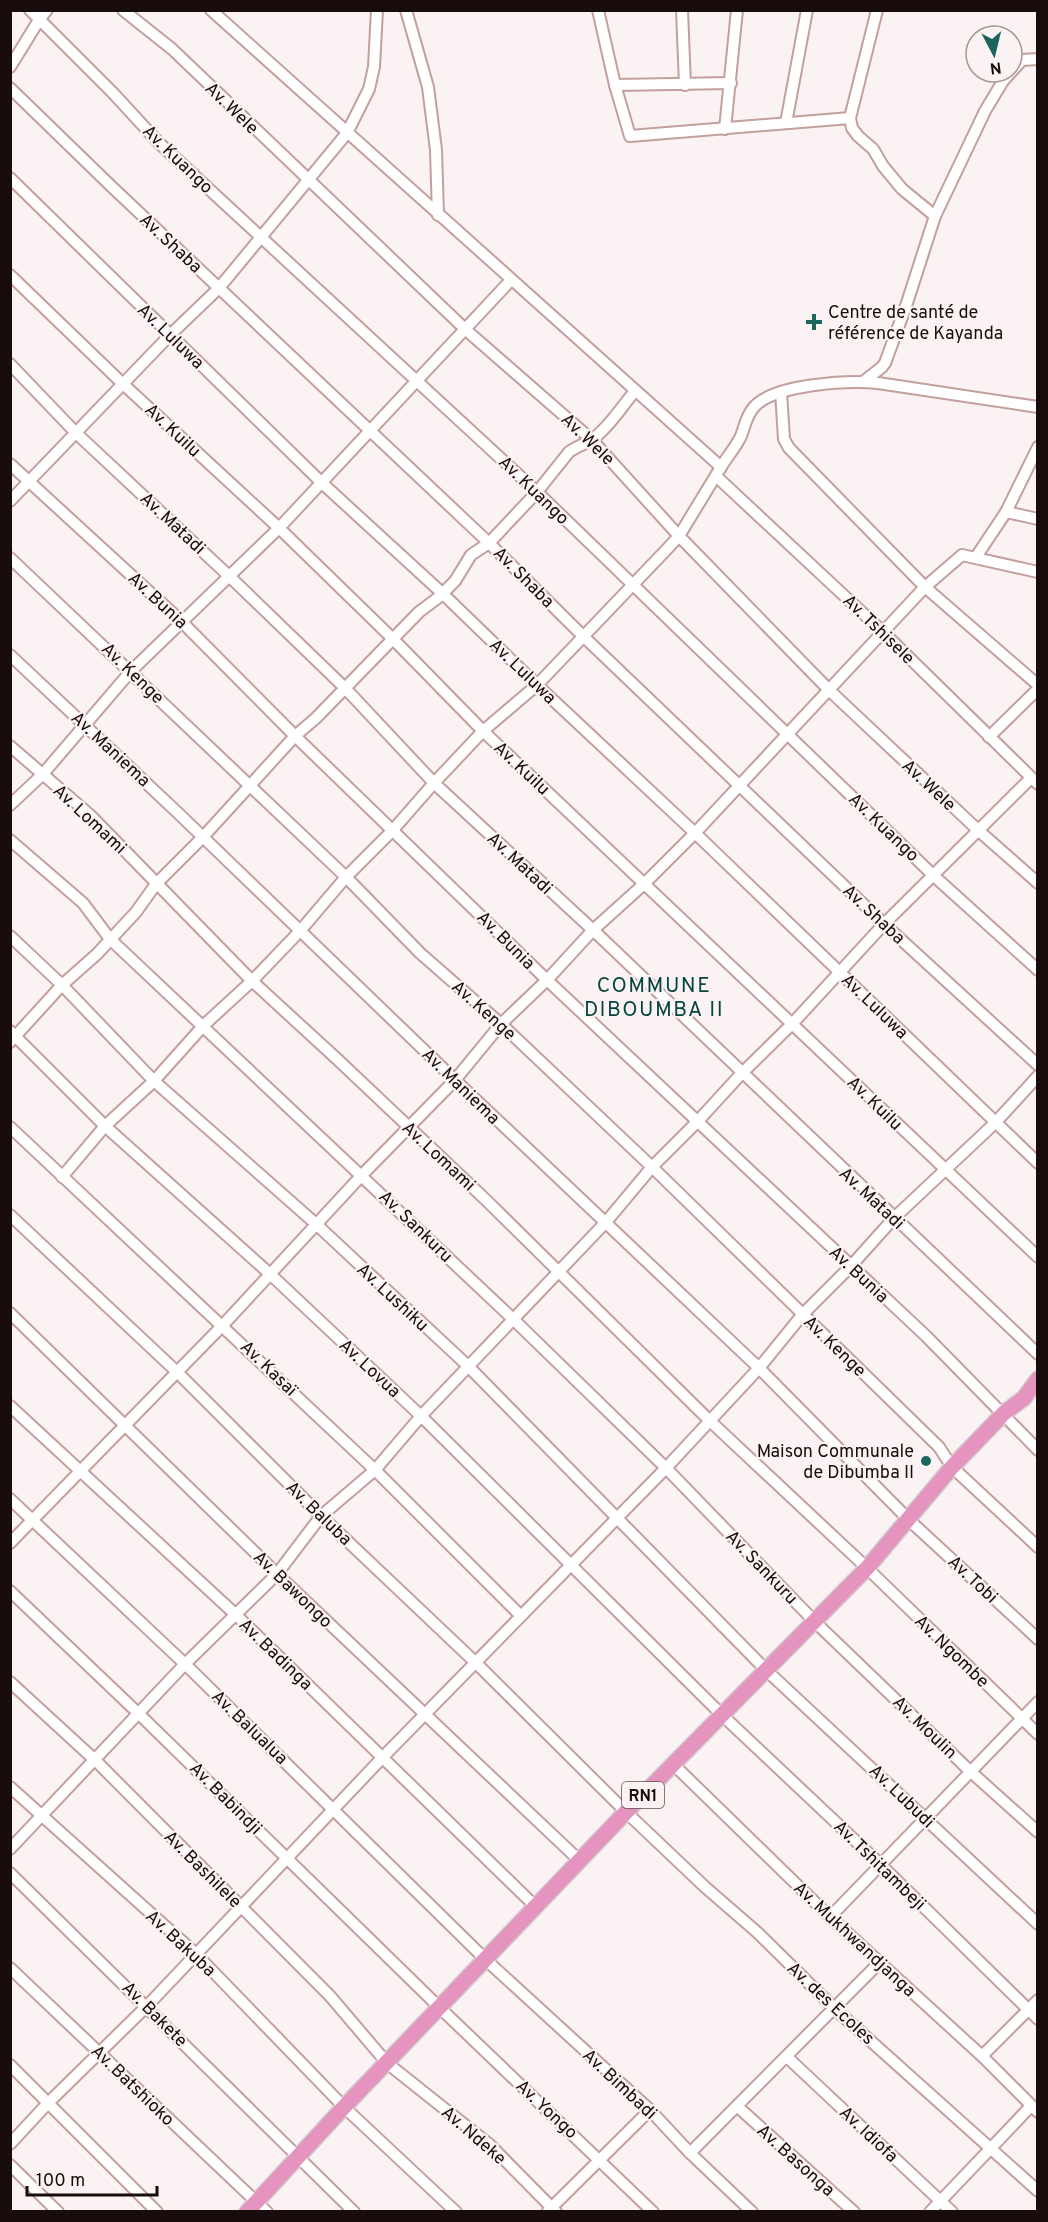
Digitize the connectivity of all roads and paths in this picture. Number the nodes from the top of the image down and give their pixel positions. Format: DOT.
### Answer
graph roads {
  1 [pos="30,10"];
  2 [pos="47,10"];
  3 [pos="123,10"];
  4 [pos="211,10"];
  5 [pos="377,10"];
  6 [pos="406,10"];
  7 [pos="598,10"];
  8 [pos="682,10"];
  9 [pos="737,10"];
  10 [pos="807,10"];
  11 [pos="877,10"];
  12 [pos="39,20"];
  13 [pos="10,67"];
  14 [pos="731,82"];
  15 [pos="1001,84"];
  16 [pos="686,85"];
  17 [pos="615,86"];
  18 [pos="10,88"];
  19 [pos="850,118"];
  20 [pos="786,123"];
  21 [pos="725,129"];
  22 [pos="347,133"];
  23 [pos="10,178"];
  24 [pos="308,181"];
  25 [pos="438,214"];
  26 [pos="935,216"];
  27 [pos="261,237"];
  28 [pos="10,275"];
  29 [pos="511,280"];
  30 [pos="219,288"];
  31 [pos="466,330"];
  32 [pos="170,335"];
  33 [pos="10,364"];
  34 [pos="417,381"];
  35 [pos="863,382"];
  36 [pos="122,383"];
  37 [pos="635,391"];
  38 [pos="781,392"];
  39 [pos="1038,407"];
  40 [pos="371,432"];
  41 [pos="76,433"];
  42 [pos="592,440"];
  43 [pos="1038,447"];
  44 [pos="10,464"];
  45 [pos="719,472"];
  46 [pos="28,482"];
  47 [pos="322,483"];
  48 [pos="537,492"];
  49 [pos="10,501"];
  50 [pos="1006,512"];
  51 [pos="1038,519"];
  52 [pos="279,528"];
  53 [pos="679,536"];
  54 [pos="489,543"];
  55 [pos="976,557"];
  56 [pos="10,558"];
  57 [pos="1038,572"];
  58 [pos="229,576"];
  59 [pos="632,585"];
  60 [pos="925,587"];
  61 [pos="442,593"];
  62 [pos="182,621"];
  63 [pos="883,632"];
  64 [pos="583,636"];
  65 [pos="393,639"];
  66 [pos="10,655"];
  67 [pos="131,671"];
  68 [pos="537,685"];
  69 [pos="1038,687"];
  70 [pos="345,688"];
  71 [pos="830,691"];
  72 [pos="86,725"];
  73 [pos="483,731"];
  74 [pos="788,735"];
  75 [pos="295,736"];
  76 [pos="989,737"];
  77 [pos="10,746"];
  78 [pos="42,775"];
  79 [pos="1034,781"];
  80 [pos="434,783"];
  81 [pos="739,785"];
  82 [pos="250,786"];
  83 [pos="10,805"];
  84 [pos="392,831"];
  85 [pos="979,831"];
  86 [pos="695,833"];
  87 [pos="203,837"];
  88 [pos="10,840"];
  89 [pos="934,876"];
  90 [pos="346,877"];
  91 [pos="1038,883"];
  92 [pos="156,884"];
  93 [pos="644,884"];
  94 [pos="884,924"];
  95 [pos="593,930"];
  96 [pos="300,931"];
  97 [pos="10,936"];
  98 [pos="110,939"];
  99 [pos="1038,970"];
  100 [pos="841,973"];
  101 [pos="547,980"];
  102 [pos="252,981"];
  103 [pos="62,985"];
  104 [pos="501,1024"];
  105 [pos="792,1024"];
  106 [pos="204,1025"];
  107 [pos="12,1036"];
  108 [pos="1038,1065"];
  109 [pos="741,1074"];
  110 [pos="1038,1076"];
  111 [pos="455,1080"];
  112 [pos="154,1081"];
  113 [pos="698,1121"];
  114 [pos="995,1123"];
  115 [pos="105,1126"];
  116 [pos="10,1127"];
  117 [pos="409,1127"];
  118 [pos="1038,1163"];
  119 [pos="652,1167"];
  120 [pos="946,1170"];
  121 [pos="362,1175"];
  122 [pos="62,1177"];
  123 [pos="10,1215"];
  124 [pos="894,1218"];
  125 [pos="606,1222"];
  126 [pos="316,1224"];
  127 [pos="1038,1257"];
  128 [pos="850,1267"];
  129 [pos="560,1272"];
  130 [pos="270,1274"];
  131 [pos="10,1313"];
  132 [pos="803,1314"];
  133 [pos="513,1319"];
  134 [pos="223,1325"];
  135 [pos="1038,1354"];
  136 [pos="468,1366"];
  137 [pos="759,1368"];
  138 [pos="177,1372"];
  139 [pos="1038,1379"];
  140 [pos="10,1406"];
  141 [pos="1004,1413"];
  142 [pos="421,1416"];
  143 [pos="710,1421"];
  144 [pos="125,1426"];
  145 [pos="1038,1450"];
  146 [pos="952,1467"];
  147 [pos="666,1468"];
  148 [pos="375,1470"];
  149 [pos="79,1472"];
  150 [pos="10,1499"];
  151 [pos="321,1516"];
  152 [pos="618,1517"];
  153 [pos="909,1520"];
  154 [pos="34,1521"];
  155 [pos="10,1543"];
  156 [pos="1038,1547"];
  157 [pos="571,1565"];
  158 [pos="867,1568"];
  159 [pos="277,1574"];
  160 [pos="10,1591"];
  161 [pos="235,1614"];
  162 [pos="521,1616"];
  163 [pos="814,1620"];
  164 [pos="1038,1639"];
  165 [pos="475,1662"];
  166 [pos="185,1664"];
  167 [pos="765,1670"];
  168 [pos="10,1682"];
  169 [pos="1038,1702"];
  170 [pos="140,1714"];
  171 [pos="425,1714"];
  172 [pos="721,1714"];
  173 [pos="1022,1719"];
  174 [pos="1038,1734"];
  175 [pos="382,1758"];
  176 [pos="96,1761"];
  177 [pos="674,1765"];
  178 [pos="971,1772"];
  179 [pos="10,1787"];
  180 [pos="334,1810"];
  181 [pos="626,1812"];
  182 [pos="42,1817"];
  183 [pos="924,1818"];
  184 [pos="1038,1832"];
  185 [pos="10,1850"];
  186 [pos="286,1858"];
  187 [pos="580,1861"];
  188 [pos="880,1865"];
  189 [pos="10,1873"];
  190 [pos="240,1906"];
  191 [pos="536,1908"];
  192 [pos="830,1917"];
  193 [pos="1038,1924"];
  194 [pos="195,1953"];
  195 [pos="486,1959"];
  196 [pos="879,1964"];
  197 [pos="10,1968"];
  198 [pos="1038,2000"];
  199 [pos="147,2006"];
  200 [pos="439,2007"];
  201 [pos="835,2009"];
  202 [pos="1028,2010"];
  203 [pos="1038,2019"];
  204 [pos="99,2052"];
  205 [pos="982,2056"];
  206 [pos="787,2057"];
  207 [pos="387,2063"];
  208 [pos="10,2066"];
  209 [pos="48,2103"];
  210 [pos="344,2107"];
  211 [pos="738,2107"];
  212 [pos="1034,2109"];
  213 [pos="650,2110"];
  214 [pos="10,2144"];
  215 [pos="991,2147"];
  216 [pos="690,2153"];
  217 [pos="297,2157"];
  218 [pos="601,2160"];
  219 [pos="10,2165"];
  220 [pos="1038,2191"];
  221 [pos="941,2201"];
  222 [pos="257,2208"];
  223 [pos="552,2210"];
  224 [pos="58,2211"];
  225 [pos="157,2211"];
  226 [pos="354,2211"];
  227 [pos="456,2211"];
  228 [pos="653,2211"];
  229 [pos="752,2211"];
  230 [pos="854,2211"];
  231 [pos="930,2211"];
  232 [pos="952,2211"];
  1 -- 12 [label="street, Av. Kuango"];
  2 -- 12 [label="street"];
  3 -- 24 [label="street, Av. Wele"];
  4 -- 22 [label="street, Av. Tshisele"];
  5 -- 22 [label="street"];
  6 -- 25 [label="street"];
  7 -- 17 [label="street"];
  8 -- 16 [label="street"];
  9 -- 14 [label="street"];
  10 -- 20 [label="street"];
  11 -- 19 [label="street"];
  12 -- 13 [label="street"];
  12 -- 27 [label="street, Av. Kuango"];
  14 -- 16 [label="street"];
  14 -- 21 [label="street"];
  15 -- 26 [label="street"];
  16 -- 17 [label="street"];
  17 -- 21 [label="street"];
  18 -- 30 [label="street, Av. Shaba"];
  19 -- 20 [label="street"];
  19 -- 26 [label="street"];
  20 -- 21 [label="street"];
  22 -- 24 [label="street"];
  22 -- 25 [label="street, Av. Tshisele"];
  23 -- 32 [label="street, Av. Luluwa"];
  24 -- 27 [label="street"];
  24 -- 31 [label="street, Av. Wele"];
  25 -- 29 [label="street, Av. Tshisele"];
  26 -- 35 [label="street"];
  27 -- 30 [label="street"];
  27 -- 34 [label="street, Av. Kuango"];
  28 -- 36 [label="street, Av. Kuilu"];
  29 -- 31 [label="street"];
  29 -- 37 [label="street, Av. Tshisele"];
  30 -- 32 [label="street"];
  30 -- 40 [label="street, Av. Shaba"];
  31 -- 34 [label="street"];
  31 -- 42 [label="street, Av. Wele"];
  32 -- 36 [label="street"];
  32 -- 47 [label="street, Av. Luluwa"];
  33 -- 41 [label="street, Av. Matadi"];
  34 -- 40 [label="street"];
  34 -- 48 [label="street, Av. Kuango"];
  35 -- 38 [label="street"];
  35 -- 39 [label="street"];
  36 -- 41 [label="street"];
  36 -- 52 [label="street, Av. Kuilu"];
  37 -- 42 [label="street"];
  37 -- 45 [label="street, Av. Tshisele"];
  38 -- 45 [label="street"];
  38 -- 60 [label="street"];
  40 -- 47 [label="street"];
  40 -- 54 [label="street, Av. Shaba"];
  41 -- 46 [label="street"];
  41 -- 58 [label="street, Av. Matadi"];
  42 -- 48 [label="street"];
  42 -- 53 [label="street, Av. Wele"];
  43 -- 50 [label="street"];
  44 -- 46 [label="street, Av. Bunia"];
  45 -- 53 [label="street"];
  45 -- 63 [label="street, Av. Tshisele"];
  46 -- 49 [label="street"];
  46 -- 62 [label="street, Av. Bunia"];
  47 -- 52 [label="street"];
  47 -- 61 [label="street, Av. Luluwa"];
  48 -- 54 [label="street"];
  48 -- 59 [label="street, Av. Kuango"];
  50 -- 51 [label="street"];
  50 -- 55 [label="street"];
  52 -- 58 [label="street"];
  52 -- 65 [label="street, Av. Kuilu"];
  53 -- 59 [label="street"];
  53 -- 71 [label="street, Av. Wele"];
  54 -- 61 [label="street"];
  54 -- 64 [label="street, Av. Shaba"];
  55 -- 57 [label="street"];
  55 -- 60 [label="street"];
  56 -- 67 [label="street, Av. Kenge"];
  58 -- 62 [label="street"];
  58 -- 70 [label="street, Av. Matadi"];
  59 -- 64 [label="street"];
  59 -- 74 [label="street, Av. Kuango"];
  60 -- 63 [label="street"];
  60 -- 69 [label="street"];
  61 -- 65 [label="street"];
  61 -- 68 [label="street, Av. Luluwa"];
  62 -- 67 [label="street"];
  62 -- 75 [label="street, Av. Bunia"];
  63 -- 71 [label="street"];
  63 -- 76 [label="street, Av. Tshisele"];
  64 -- 68 [label="street"];
  64 -- 81 [label="street, Av. Shaba"];
  65 -- 70 [label="street"];
  65 -- 73 [label="street, Av. Kuilu"];
  66 -- 72 [label="street, Av. Maniema"];
  67 -- 72 [label="street"];
  67 -- 82 [label="street, Av. Kenge"];
  68 -- 73 [label="street"];
  68 -- 86 [label="street, Av. Luluwa"];
  69 -- 76 [label="street"];
  70 -- 75 [label="street"];
  70 -- 80 [label="street, Av. Matadi"];
  71 -- 74 [label="street"];
  71 -- 85 [label="street, Av. Wele"];
  72 -- 78 [label="street"];
  72 -- 87 [label="street, Av. Maniema"];
  73 -- 80 [label="street"];
  73 -- 93 [label="street, Av. Kuilu"];
  74 -- 81 [label="street"];
  74 -- 89 [label="street, Av. Kuango"];
  75 -- 82 [label="street"];
  75 -- 84 [label="street, Av. Bunia"];
  76 -- 79 [label="street, Av. Tshisele"];
  77 -- 78 [label="street, Av. Lomami"];
  78 -- 83 [label="street"];
  78 -- 92 [label="street, Av. Lomami"];
  79 -- 85 [label="street"];
  80 -- 84 [label="street"];
  80 -- 95 [label="street, Av. Matadi"];
  81 -- 86 [label="street"];
  81 -- 94 [label="street, Av. Shaba"];
  82 -- 87 [label="street"];
  82 -- 90 [label="street, Av. Kenge"];
  84 -- 90 [label="street"];
  84 -- 101 [label="street, Av. Bunia"];
  85 -- 89 [label="street"];
  85 -- 91 [label="street, Av. Wele"];
  86 -- 93 [label="street"];
  86 -- 100 [label="street, Av. Luluwa"];
  87 -- 92 [label="street"];
  87 -- 96 [label="street, Av. Maniema"];
  88 -- 98 [label="street, Av. Sankuru"];
  89 -- 94 [label="street"];
  89 -- 99 [label="street, Av. Kuango"];
  90 -- 96 [label="street"];
  90 -- 104 [label="street, Av. Kenge"];
  92 -- 98 [label="street"];
  92 -- 102 [label="street, Av. Lomami"];
  93 -- 95 [label="street"];
  93 -- 105 [label="street, Av. Kuilu"];
  94 -- 100 [label="street"];
  94 -- 108 [label="street, Av. Shaba"];
  95 -- 101 [label="street"];
  95 -- 109 [label="street, Av. Matadi"];
  96 -- 102 [label="street"];
  96 -- 111 [label="street, Av. Maniema"];
  97 -- 103 [label="street, Av. Lushiku"];
  98 -- 103 [label="street"];
  98 -- 106 [label="street, Av. Sankuru"];
  100 -- 105 [label="street"];
  100 -- 114 [label="street, Av. Luluwa"];
  101 -- 104 [label="street"];
  101 -- 113 [label="street, Av. Bunia"];
  102 -- 106 [label="street"];
  102 -- 117 [label="street, Av. Lomami"];
  103 -- 107 [label="street"];
  103 -- 112 [label="street, Av. Lushiku"];
  104 -- 111 [label="street"];
  104 -- 119 [label="street, Av. Kenge"];
  105 -- 109 [label="street"];
  105 -- 120 [label="street, Av. Kuilu"];
  106 -- 112 [label="street"];
  106 -- 121 [label="street, Av. Sankuru"];
  107 -- 115 [label="street, Av. Lovua"];
  109 -- 113 [label="street"];
  109 -- 124 [label="street, Av. Matadi"];
  110 -- 114 [label="street"];
  111 -- 117 [label="street"];
  111 -- 125 [label="street, Av. Maniema"];
  112 -- 115 [label="street"];
  112 -- 126 [label="street, Av. Lushiku"];
  113 -- 119 [label="street"];
  113 -- 128 [label="street, Av. Bunia"];
  114 -- 118 [label="street, Av. Luluwa"];
  114 -- 120 [label="street"];
  115 -- 122 [label="street"];
  115 -- 130 [label="street, Av. Lovua"];
  116 -- 122 [label="street, Av. Kasaï"];
  117 -- 121 [label="street"];
  117 -- 129 [label="street, Av. Lomami"];
  119 -- 125 [label="street"];
  119 -- 132 [label="street, Av. Kenge"];
  120 -- 124 [label="street"];
  120 -- 127 [label="street, Av. Kuilu"];
  121 -- 126 [label="street"];
  121 -- 133 [label="street, Av. Sankuru"];
  122 -- 134 [label="street, Av. Kasaï"];
  123 -- 138 [label="street, Av. Baluba"];
  124 -- 128 [label="street"];
  124 -- 135 [label="street, Av. Matadi"];
  125 -- 129 [label="street"];
  125 -- 137 [label="street, Av. Maniema"];
  126 -- 130 [label="street"];
  126 -- 136 [label="street, Av. Lushiku"];
  128 -- 132 [label="street"];
  128 -- 141 [label="street, Av. Bunia"];
  129 -- 133 [label="street"];
  129 -- 143 [label="street, Av. Lomami"];
  130 -- 134 [label="street"];
  130 -- 142 [label="street, Av. Lovua"];
  131 -- 144 [label="street, Av. Bawongo"];
  132 -- 137 [label="street"];
  132 -- 146 [label="street, Av. Kenge"];
  133 -- 136 [label="street"];
  133 -- 147 [label="street, Av. Sankuru"];
  134 -- 138 [label="street"];
  134 -- 148 [label="street, Av. Kasaï"];
  136 -- 142 [label="street"];
  136 -- 152 [label="street, Av. Lushiku"];
  137 -- 143 [label="street"];
  137 -- 153 [label="street, Av. Maniema"];
  138 -- 144 [label="street"];
  138 -- 151 [label="street, Av. Baluba"];
  139 -- 141 [label="highway, RN1"];
  140 -- 149 [label="street, Av. Badinga"];
  141 -- 145 [label="street, Av. Bunia"];
  141 -- 146 [label="highway, RN1"];
  142 -- 148 [label="street"];
  142 -- 157 [label="street, Av. Lovua"];
  143 -- 147 [label="street"];
  143 -- 158 [label="street, Av. Lomami"];
  144 -- 149 [label="street"];
  144 -- 159 [label="street, Av. Bawongo"];
  146 -- 153 [label="highway, RN1"];
  146 -- 156 [label="street, Av. Kenge"];
  147 -- 152 [label="street"];
  147 -- 163 [label="street, Av. Sankuru"];
  148 -- 151 [label="street"];
  148 -- 162 [label="street, Av. Kasaï"];
  149 -- 154 [label="street"];
  149 -- 161 [label="street, Av. Badinga"];
  150 -- 154 [label="street, Av. Balualua"];
  151 -- 159 [label="street"];
  151 -- 165 [label="street, Av. Baluba"];
  152 -- 157 [label="street"];
  152 -- 167 [label="street, Av. Lushiku"];
  153 -- 158 [label="highway, RN1"];
  153 -- 164 [label="street, Av. Tobi"];
  154 -- 155 [label="street"];
  154 -- 166 [label="street, Av. Balualua"];
  157 -- 162 [label="street"];
  157 -- 172 [label="street, Av. Lovua"];
  158 -- 163 [label="highway, RN1"];
  158 -- 173 [label="street, Av. Ngombe"];
  159 -- 161 [label="street"];
  159 -- 171 [label="street, Av. Bawongo"];
  160 -- 170 [label="street, Av. Babindji"];
  161 -- 166 [label="street"];
  161 -- 175 [label="street, Av. Badinga"];
  162 -- 165 [label="street"];
  163 -- 167 [label="highway, RN1"];
  163 -- 178 [label="street, Av. Moulin"];
  165 -- 171 [label="street"];
  165 -- 181 [label="street, Av. Baluba"];
  166 -- 170 [label="street"];
  166 -- 180 [label="street, Av. Balualua"];
  167 -- 172 [label="highway, RN1"];
  167 -- 183 [label="street, Av. Lubudi"];
  168 -- 176 [label="street, Av. Bashilele"];
  169 -- 173 [label="street"];
  170 -- 176 [label="street"];
  170 -- 186 [label="street, Av. Babindji"];
  171 -- 175 [label="street"];
  171 -- 187 [label="street, Av. Bawongo"];
  172 -- 177 [label="highway, RN1"];
  172 -- 188 [label="street, Av. Tshitambeji"];
  173 -- 174 [label="street, Av. Ngombe"];
  173 -- 178 [label="street"];
  175 -- 180 [label="street"];
  175 -- 191 [label="street, Av. Badinga"];
  176 -- 182 [label="street"];
  176 -- 190 [label="street, Av. Bashilele"];
  177 -- 181 [label="highway, RN1"];
  177 -- 192 [label="street, Av. Mukhwandjanga"];
  178 -- 183 [label="street"];
  178 -- 184 [label="street, Av. Moulin"];
  179 -- 182 [label="street, Av. Bakuba"];
  180 -- 186 [label="street"];
  180 -- 195 [label="street, Av. Balualua"];
  181 -- 187 [label="highway, RN1"];
  181 -- 201 [label="street, Av. des Ecoles"];
  182 -- 185 [label="street"];
  182 -- 194 [label="street, Av. Bakuba"];
  183 -- 188 [label="street"];
  183 -- 193 [label="street, Av. Lubudi"];
  186 -- 190 [label="street"];
  186 -- 200 [label="street, Av. Babindji"];
  187 -- 191 [label="highway, RN1"];
  188 -- 192 [label="street"];
  188 -- 202 [label="street, Av. Tshitambeji"];
  189 -- 199 [label="street, Av. Bakete"];
  190 -- 194 [label="street"];
  190 -- 207 [label="street, Av. Bashilele"];
  191 -- 195 [label="highway, RN1"];
  192 -- 196 [label="street, Av. Mukhwandjanga"];
  194 -- 199 [label="street"];
  194 -- 210 [label="street, Av. Bakuba"];
  195 -- 200 [label="highway, RN1"];
  195 -- 213 [label="street, Av. Bimbadi"];
  196 -- 201 [label="street"];
  196 -- 205 [label="street, Av. Mukhwandjanga"];
  197 -- 204 [label="street, Av. Batshioko"];
  198 -- 202 [label="street"];
  199 -- 204 [label="street"];
  199 -- 217 [label="street, Av. Bakete"];
  200 -- 207 [label="highway, RN1"];
  200 -- 218 [label="street, Av. Yongo"];
  201 -- 206 [label="street"];
  201 -- 215 [label="street, Av. des Ecoles"];
  202 -- 203 [label="street, Av. Tshitambeji"];
  202 -- 205 [label="street"];
  204 -- 209 [label="street"];
  204 -- 222 [label="street, Av. Batshioko"];
  205 -- 212 [label="street, Av. Mukhwandjanga"];
  206 -- 211 [label="street"];
  206 -- 221 [label="street, Av. Idiofa"];
  207 -- 210 [label="highway, RN1"];
  207 -- 223 [label="street, Av. Ndeke"];
  208 -- 209 [label="street"];
  209 -- 214 [label="street"];
  209 -- 225 [label="street"];
  210 -- 217 [label="highway, RN1"];
  210 -- 227 [label="street, Av. Bakuba"];
  211 -- 216 [label="street"];
  211 -- 230 [label="street, Av. Basonga"];
  212 -- 215 [label="street"];
  213 -- 216 [label="street, Av. Bimbadi"];
  213 -- 218 [label="street"];
  215 -- 220 [label="street, Av. des Ecoles"];
  215 -- 221 [label="street"];
  216 -- 229 [label="street, Av. Bimbadi"];
  217 -- 222 [label="highway, RN1"];
  217 -- 226 [label="street, Av. Bakete"];
  218 -- 223 [label="street"];
  218 -- 228 [label="street, Av. Yongo"];
  219 -- 224 [label="street"];
  221 -- 231 [label="street"];
  221 -- 232 [label="street, Av. Idiofa"];
}
